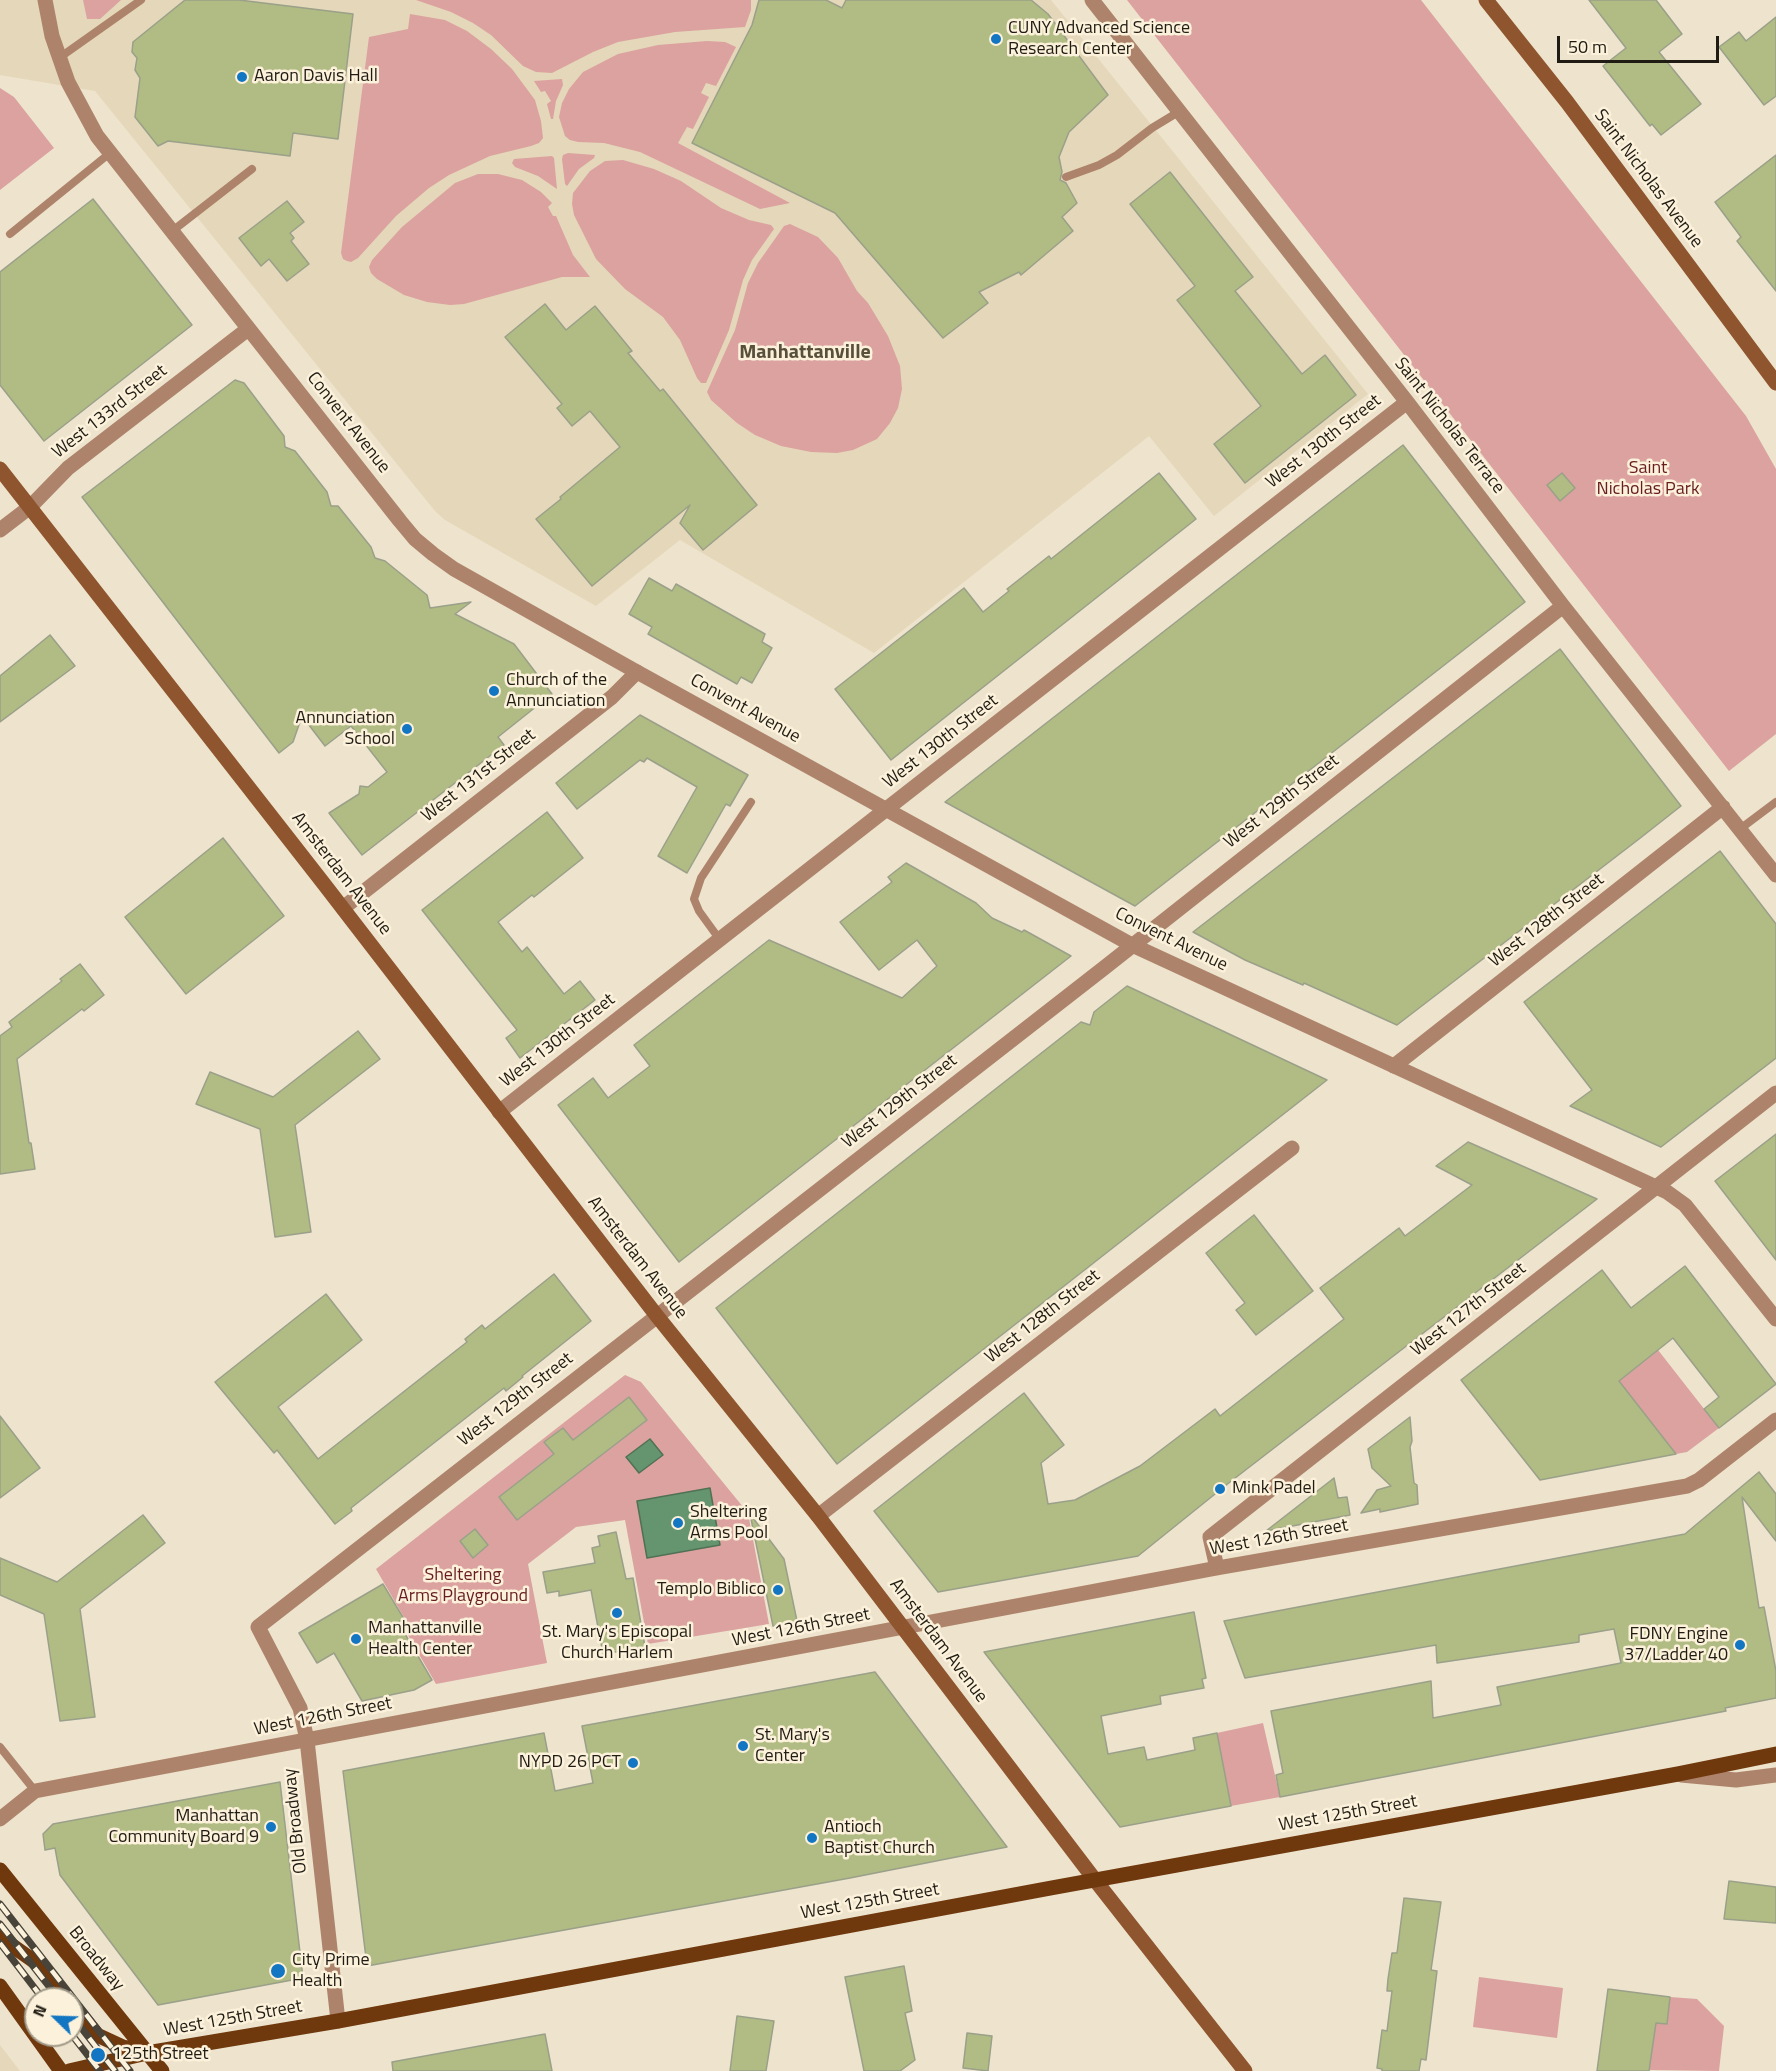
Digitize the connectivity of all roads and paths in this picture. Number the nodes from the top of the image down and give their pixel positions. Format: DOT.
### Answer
graph roads {
  1 [pos="45,0"];
  2 [pos="141,0"];
  3 [pos="1092,0"];
  4 [pos="1486,0"];
  5 [pos="59,58"];
  6 [pos="1180,111"];
  7 [pos="110,153"];
  8 [pos="252,169"];
  9 [pos="1066,177"];
  10 [pos="171,232"];
  11 [pos="10,234"];
  12 [pos="248,329"];
  13 [pos="1776,383"];
  14 [pos="1407,402"];
  15 [pos="0,470"];
  16 [pos="30,507"];
  17 [pos="0,530"];
  18 [pos="1563,606"];
  19 [pos="637,672"];
  20 [pos="751,802"];
  21 [pos="1776,802"];
  22 [pos="1724,807"];
  23 [pos="887,810"];
  24 [pos="1740,829"];
  25 [pos="1776,875"];
  26 [pos="343,908"];
  27 [pos="720,940"];
  28 [pos="1132,945"];
  29 [pos="1394,1066"];
  30 [pos="1776,1093"];
  31 [pos="499,1112"];
  32 [pos="1292,1148"];
  33 [pos="1658,1187"];
  34 [pos="657,1316"];
  35 [pos="1776,1319"];
  36 [pos="1776,1420"];
  37 [pos="818,1516"];
  38 [pos="1217,1568"];
  39 [pos="258,1627"];
  40 [pos="905,1628"];
  41 [pos="307,1740"];
  42 [pos="0,1747"];
  43 [pos="1776,1754"];
  44 [pos="1678,1774"];
  45 [pos="1776,1774"];
  46 [pos="35,1791"];
  47 [pos="0,1819"];
  48 [pos="0,1870"];
  49 [pos="1095,1880"];
  50 [pos="0,1937"];
  51 [pos="0,1986"];
  52 [pos="58,1987"];
  53 [pos="84,2019"];
  54 [pos="338,2021"];
  55 [pos="147,2053"];
  56 [pos="61,2071"];
  57 [pos="69,2071"];
  58 [pos="162,2071"];
  59 [pos="1245,2071"];
  1 -- 5 [label="street, Convent Avenue"];
  2 -- 5 [label="lane"];
  3 -- 6 [label="street, Saint Nicholas Terrace"];
  4 -- 13 [label="main road, Saint Nicholas Avenue"];
  5 -- 7 [label="street, Convent Avenue"];
  6 -- 9 [label="lane"];
  6 -- 14 [label="street, Saint Nicholas Terrace"];
  7 -- 10 [label="street, Convent Avenue"];
  7 -- 11 [label="lane"];
  8 -- 10 [label="lane"];
  10 -- 12 [label="street, Convent Avenue"];
  12 -- 16 [label="street, West 133rd Street"];
  12 -- 19 [label="street, Convent Avenue"];
  14 -- 18 [label="street, Saint Nicholas Terrace"];
  14 -- 23 [label="street, West 130th Street"];
  15 -- 16 [label="main road, Amsterdam Avenue"];
  16 -- 17 [label="street, West 133rd Street"];
  16 -- 26 [label="main road, Amsterdam Avenue"];
  18 -- 22 [label="street, Saint Nicholas Terrace"];
  18 -- 28 [label="street, West 129th Street"];
  19 -- 23 [label="street, Convent Avenue"];
  19 -- 26 [label="street, West 131st Street"];
  20 -- 27 [label="lane"];
  21 -- 24 [label="lane"];
  22 -- 24 [label="street, Saint Nicholas Terrace"];
  22 -- 29 [label="street, West 128th Street"];
  23 -- 27 [label="street, West 130th Street"];
  23 -- 28 [label="street, Convent Avenue"];
  24 -- 25 [label="street, Saint Nicholas Terrace"];
  26 -- 31 [label="main road, Amsterdam Avenue"];
  27 -- 31 [label="street, West 130th Street"];
  28 -- 29 [label="street, Convent Avenue"];
  28 -- 34 [label="street, West 129th Street"];
  29 -- 33 [label="street, Convent Avenue"];
  30 -- 33 [label="street, West 127th Street"];
  31 -- 34 [label="main road, Amsterdam Avenue"];
  32 -- 37 [label="street, West 128th Street"];
  33 -- 35 [label="street, Convent Avenue"];
  33 -- 38 [label="street, West 127th Street"];
  34 -- 37 [label="main road, Amsterdam Avenue"];
  34 -- 39 [label="street, West 129th Street"];
  36 -- 38 [label="street, West 126th Street"];
  37 -- 40 [label="main road, Amsterdam Avenue"];
  38 -- 40 [label="street, West 126th Street"];
  39 -- 41 [label="street, Old Broadway"];
  40 -- 41 [label="street, West 126th Street"];
  40 -- 49 [label="main road, Amsterdam Avenue"];
  41 -- 46 [label="street, West 126th Street"];
  41 -- 54 [label="street, Old Broadway"];
  42 -- 46 [label="lane"];
  43 -- 44 [label="main road, West 125th Street"];
  44 -- 45 [label="street, West 125th Street"];
  44 -- 49 [label="main road, West 125th Street"];
  46 -- 47 [label="street, West 126th Street"];
  48 -- 55 [label="main road, Broadway"];
  49 -- 54 [label="main road, West 125th Street"];
  49 -- 59 [label="main road, Amsterdam Avenue"];
  50 -- 52 [label="main road"];
  51 -- 56 [label="main road"];
  53 -- 55 [label="main road"];
  54 -- 55 [label="main road, West 125th Street"];
  55 -- 57 [label="main road, West 125th Street"];
  55 -- 58 [label="main road, Broadway"];
}
